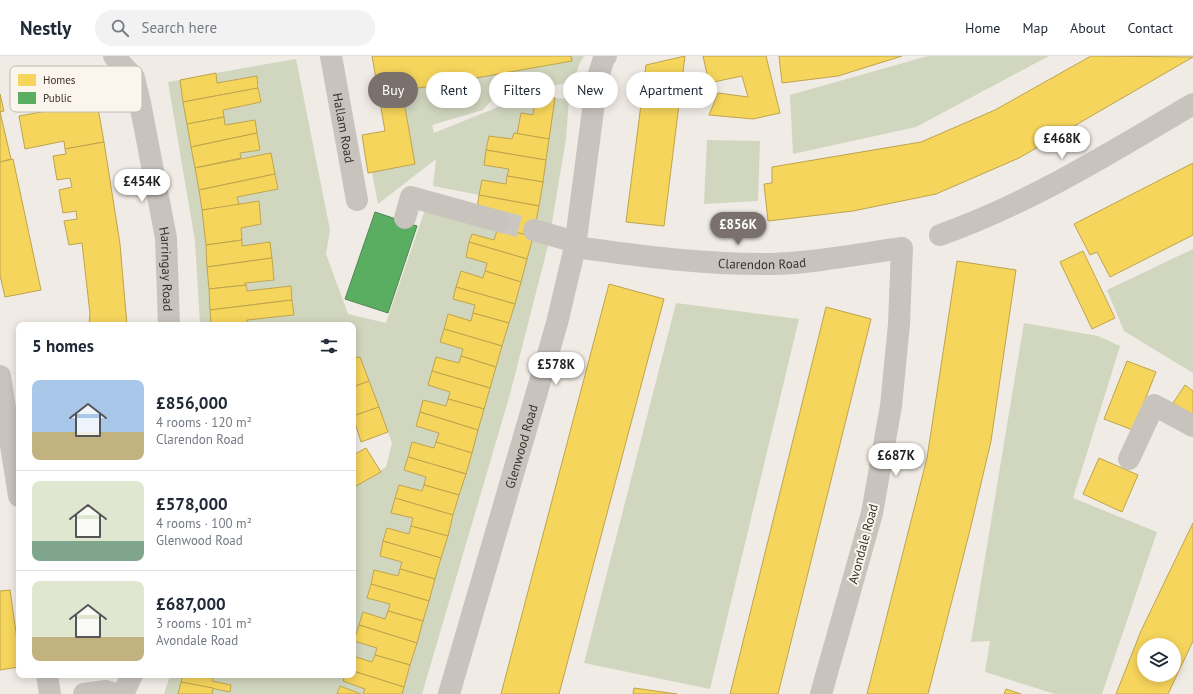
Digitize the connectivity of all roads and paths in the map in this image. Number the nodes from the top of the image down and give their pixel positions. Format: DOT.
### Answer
graph roads {
  1 [pos="114,56"];
  2 [pos="331,56"];
  3 [pos="606,56"];
  4 [pos="123,66"];
  5 [pos="1193,104"];
  6 [pos="142,112"];
  7 [pos="357,200"];
  8 [pos="405,218"];
  9 [pos="498,221"];
  10 [pos="534,230"];
  11 [pos="940,235"];
  12 [pos="575,244"];
  13 [pos="902,248"];
  14 [pos="169,322"];
  15 [pos="0,376"];
  16 [pos="1193,426"];
  17 [pos="1129,459"];
  18 [pos="16,477"];
  19 [pos="47,678"];
  20 [pos="131,678"];
  21 [pos="50,694"];
  22 [pos="84,694"];
  23 [pos="115,694"];
  24 [pos="124,694"];
  25 [pos="449,694"];
  26 [pos="821,694"];
  1 -- 4 [label="street, Harringay Road"];
  2 -- 7 [label="street, Hallam Road"];
  3 -- 12 [label="street, Glenwood Road"];
  5 -- 11 [label="street"];
  6 -- 14 [label="street, Harringay Road"];
  8 -- 9 [label="street"];
  10 -- 12 [label="street, Clarendon Road"];
  12 -- 13 [label="street, Clarendon Road"];
  12 -- 25 [label="street, Glenwood Road"];
  13 -- 26 [label="street, Avondale Road"];
  15 -- 18 [label="street"];
  16 -- 17 [label="street"];
  19 -- 21 [label="street"];
  20 -- 24 [label="street"];
  22 -- 23 [label="street"];
}
